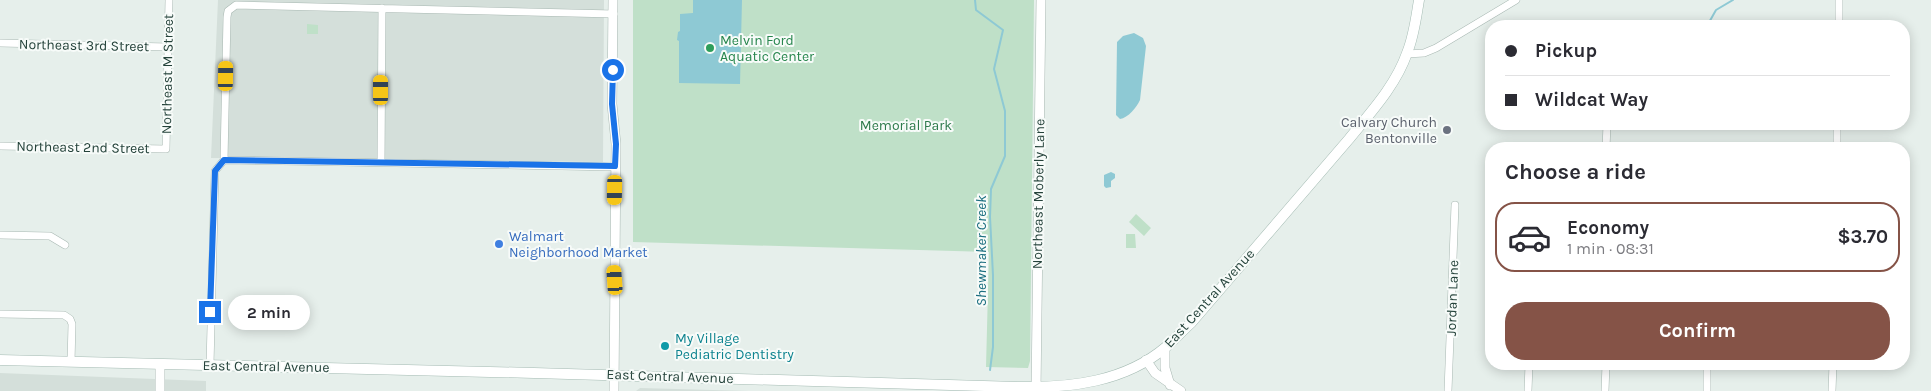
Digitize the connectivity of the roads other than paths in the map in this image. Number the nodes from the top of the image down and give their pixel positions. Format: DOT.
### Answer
graph roads {
  1 [pos="169,0"];
  2 [pos="613,0"];
  3 [pos="1041,0"];
  4 [pos="1419,0"];
  5 [pos="1516,0"];
  6 [pos="1839,0"];
  7 [pos="382,8"];
  8 [pos="614,14"];
  9 [pos="1838,20"];
  10 [pos="0,43"];
  11 [pos="168,47"];
  12 [pos="1407,54"];
  13 [pos="0,146"];
  14 [pos="166,149"];
  15 [pos="224,160"];
  16 [pos="381,162"];
  17 [pos="615,166"];
  18 [pos="1455,205"];
  19 [pos="0,235"];
  20 [pos="65,245"];
  21 [pos="0,314"];
  22 [pos="1165,348"];
  23 [pos="0,360"];
  24 [pos="1146,360"];
  25 [pos="71,362"];
  26 [pos="160,364"];
  27 [pos="210,365"];
  28 [pos="1529,370"];
  29 [pos="1606,370"];
  30 [pos="1707,370"];
  31 [pos="1833,370"];
  32 [pos="614,375"];
  33 [pos="1170,385"];
  34 [pos="1036,389"];
  35 [pos="160,391"];
  36 [pos="614,391"];
  37 [pos="1180,391"];
  38 [pos="1448,391"];
  39 [pos="1528,391"];
  40 [pos="1605,391"];
  41 [pos="1707,391"];
  42 [pos="1832,391"];
  1 -- 11 [label="street, Northeast M Street"];
  2 -- 8 [label="street"];
  3 -- 34 [label="street, Northeast Moberly Lane"];
  4 -- 12 [label="main road, East Central Avenue"];
  5 -- 12 [label="street"];
  6 -- 9 [label="street"];
  7 -- 8 [label="street"];
  7 -- 15 [label="street"];
  7 -- 16 [label="street"];
  8 -- 17 [label="street"];
  10 -- 11 [label="street, Northeast 3rd Street"];
  11 -- 14 [label="street, Northeast M Street"];
  12 -- 22 [label="main road, East Central Avenue"];
  13 -- 14 [label="street, Northeast 2nd Street"];
  15 -- 16 [label="street"];
  15 -- 27 [label="street"];
  16 -- 17 [label="street"];
  17 -- 32 [label="street"];
  18 -- 38 [label="street, Jordan Lane"];
  19 -- 20 [label="street"];
  21 -- 25 [label="street"];
  22 -- 24 [label="main road, East Central Avenue"];
  22 -- 33 [label="street"];
  23 -- 25 [label="main road, East Central Avenue"];
  24 -- 33 [label="street"];
  24 -- 34 [label="main road, East Central Avenue"];
  25 -- 26 [label="main road, East Central Avenue"];
  26 -- 27 [label="main road, East Central Avenue"];
  26 -- 35 [label="street"];
  27 -- 32 [label="main road, East Central Avenue"];
  28 -- 39 [label="street"];
  29 -- 40 [label="street"];
  30 -- 41 [label="street"];
  31 -- 42 [label="street"];
  32 -- 34 [label="main road, East Central Avenue"];
  32 -- 36 [label="street"];
  33 -- 37 [label="street"];
}
